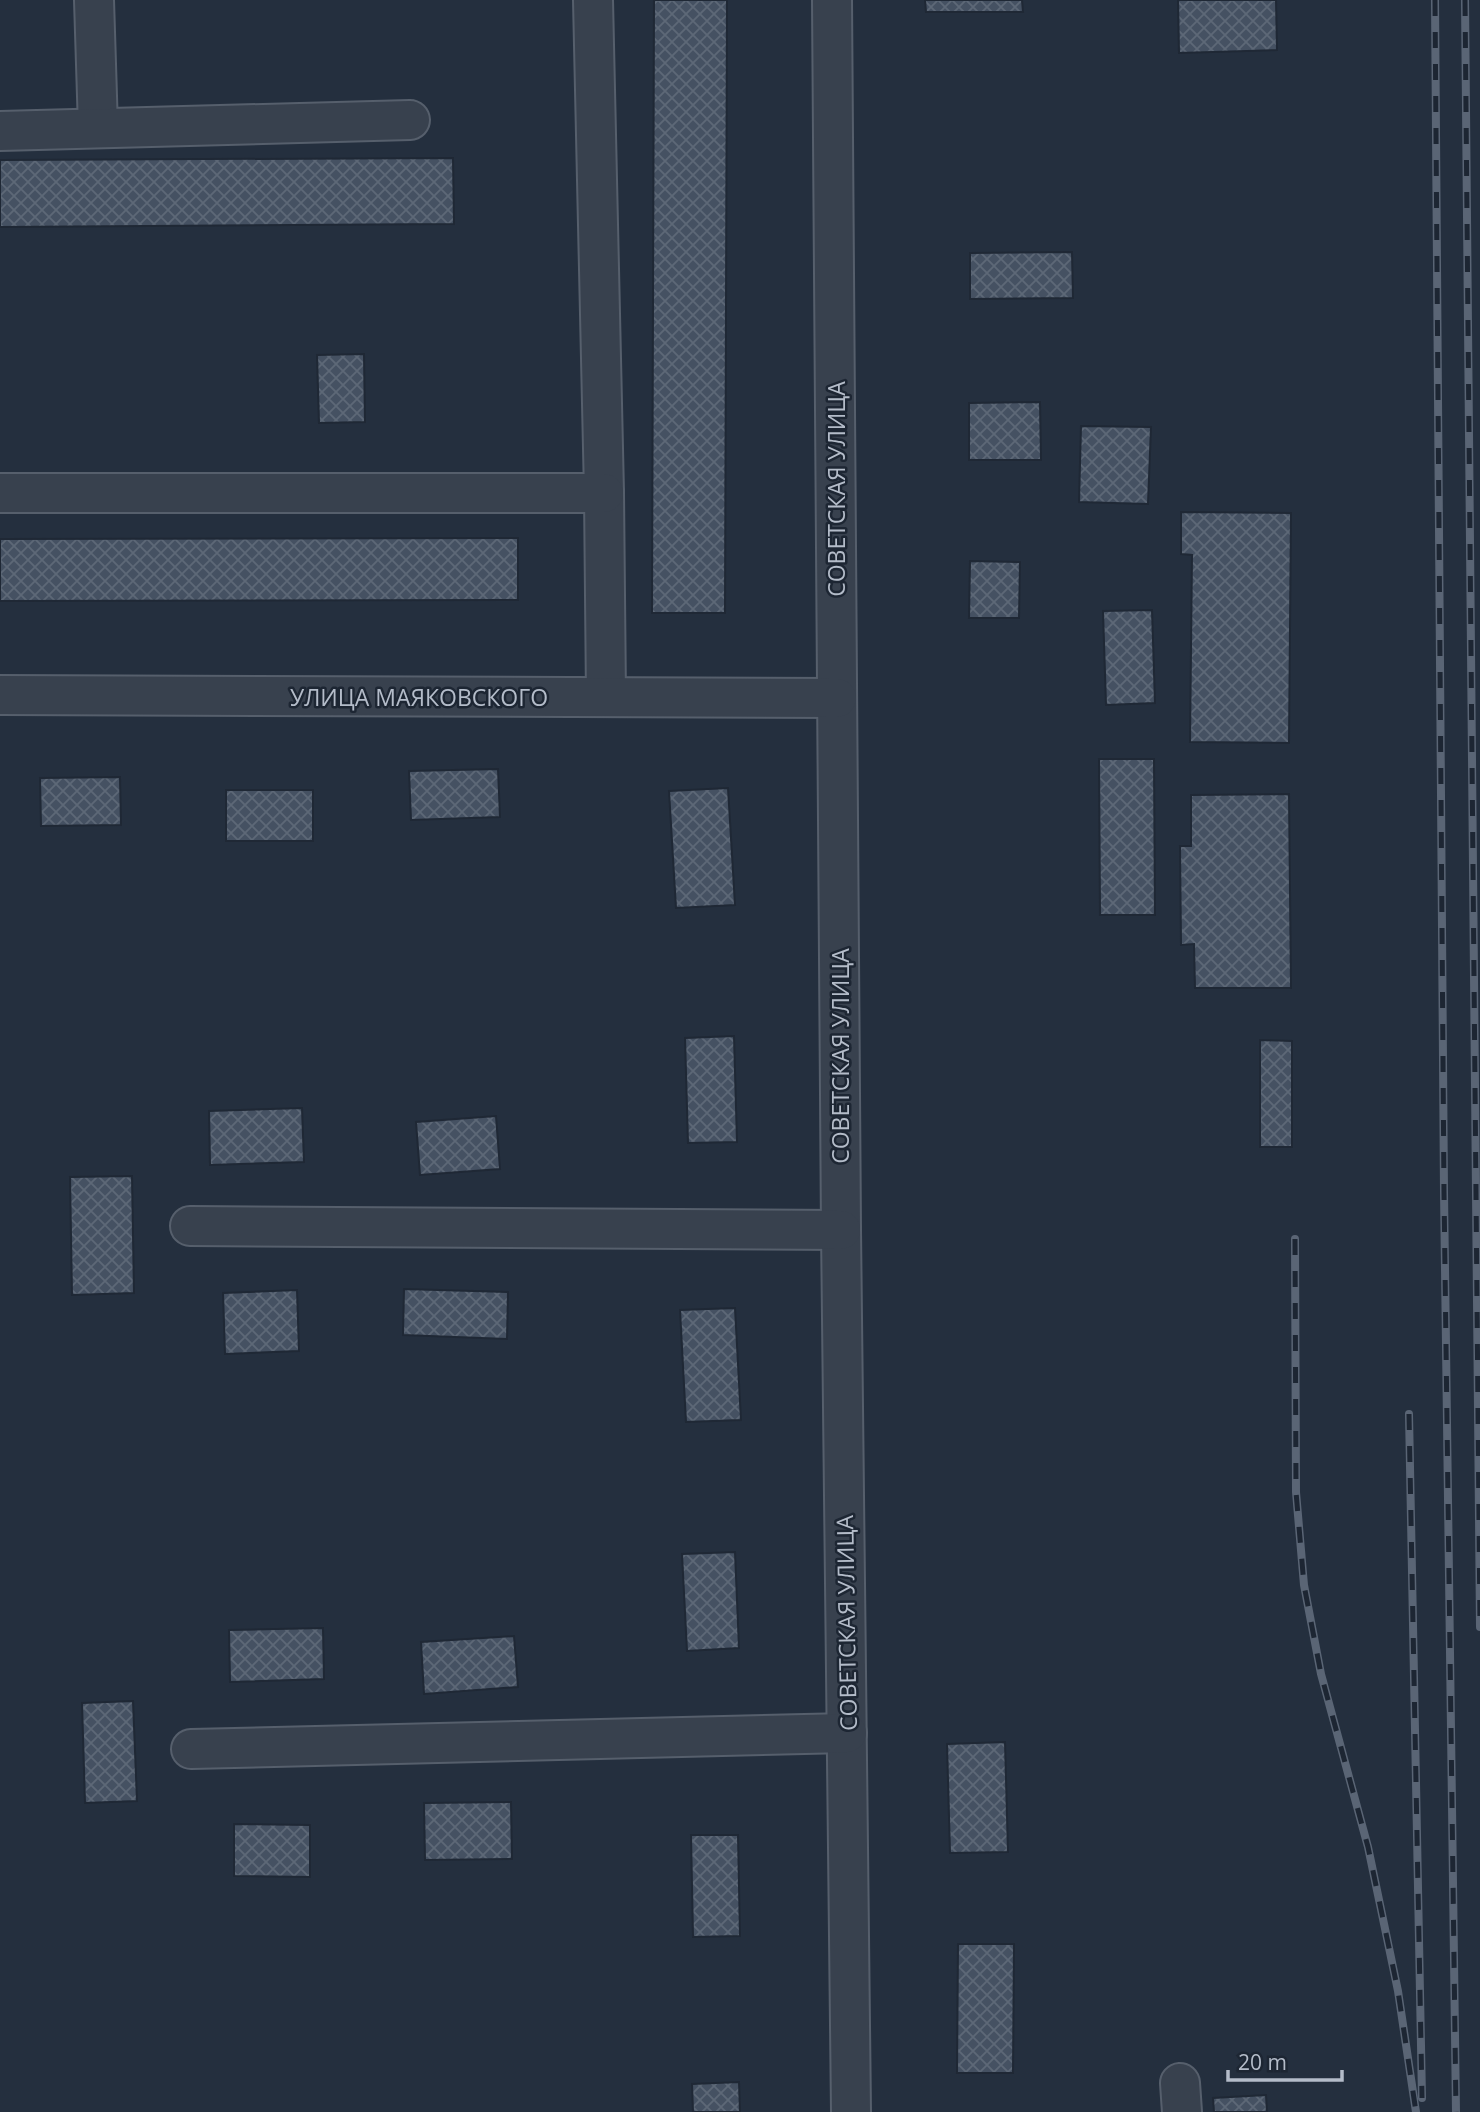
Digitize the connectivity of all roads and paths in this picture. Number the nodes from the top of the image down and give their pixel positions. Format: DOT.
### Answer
graph roads {
  1 [pos="94,0"];
  2 [pos="593,0"];
  3 [pos="832,0"];
  4 [pos="410,120"];
  5 [pos="98,128"];
  6 [pos="0,131"];
  7 [pos="604,493"];
  8 [pos="0,494"];
  9 [pos="0,695"];
  10 [pos="606,697"];
  11 [pos="837,698"];
  12 [pos="190,1226"];
  13 [pos="841,1230"];
  14 [pos="847,1733"];
  15 [pos="191,1749"];
  16 [pos="852,2112"];
  1 -- 5 [label="street"];
  2 -- 7 [label="street"];
  3 -- 11 [label="street, СОВЕТСКАЯ УЛИЦА"];
  4 -- 5 [label="street"];
  5 -- 6 [label="street"];
  7 -- 8 [label="street"];
  7 -- 10 [label="street"];
  9 -- 10 [label="street, УЛИЦА МАЯКОВСКОГО"];
  10 -- 11 [label="street, УЛИЦА МАЯКОВСКОГО"];
  11 -- 13 [label="street, СОВЕТСКАЯ УЛИЦА"];
  12 -- 13 [label="street"];
  13 -- 14 [label="street, СОВЕТСКАЯ УЛИЦА"];
  14 -- 15 [label="street"];
  14 -- 16 [label="street, СОВЕТСКАЯ УЛИЦА"];
}
